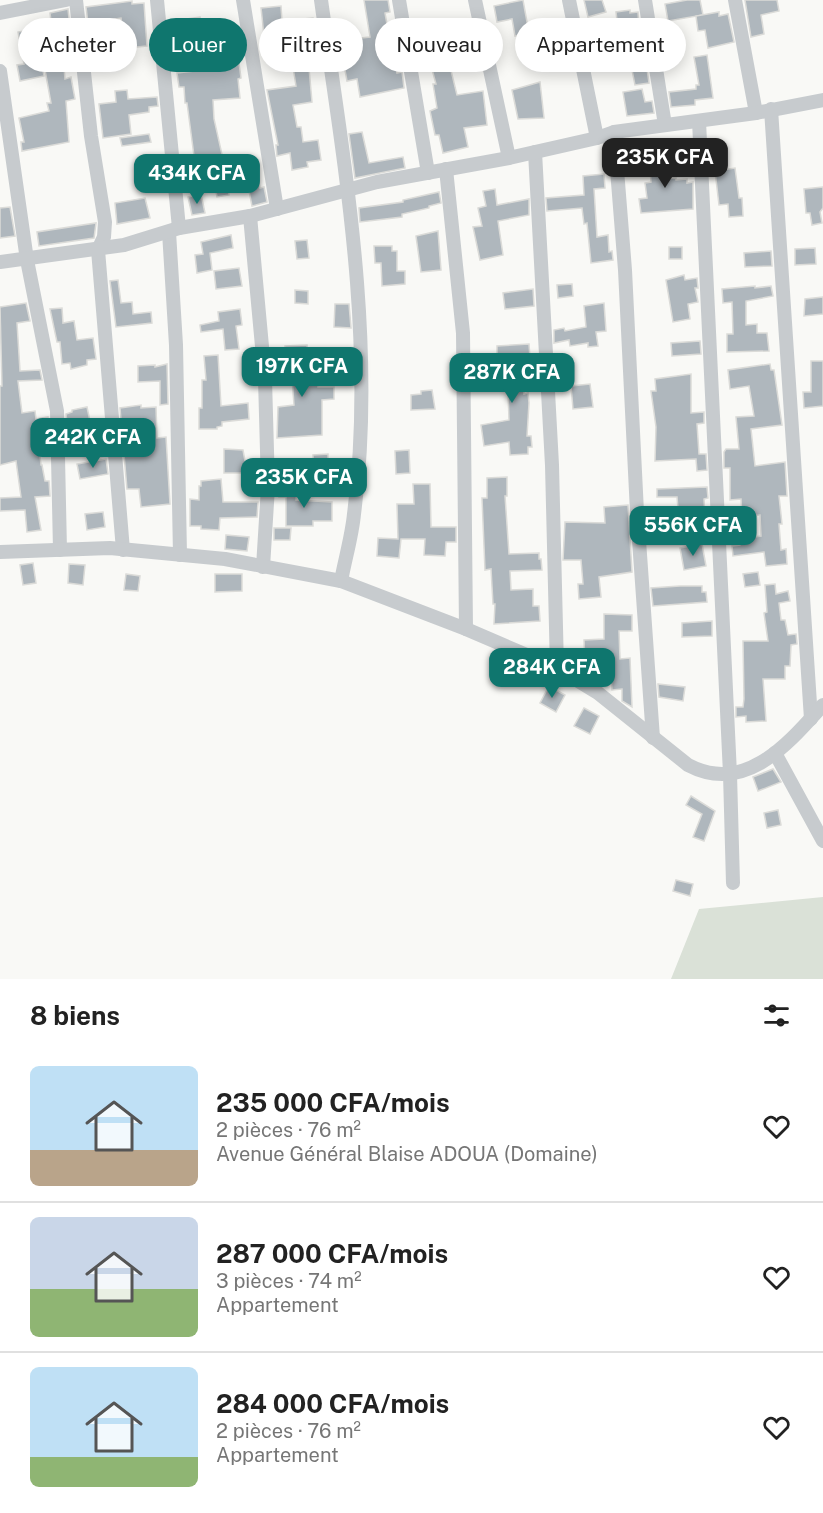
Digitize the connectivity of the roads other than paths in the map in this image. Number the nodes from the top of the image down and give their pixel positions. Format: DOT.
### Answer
graph roads {
  1 [pos="66,0"];
  2 [pos="76,0"];
  3 [pos="157,0"];
  4 [pos="243,0"];
  5 [pos="321,0"];
  6 [pos="399,0"];
  7 [pos="476,0"];
  8 [pos="569,0"];
  9 [pos="645,0"];
  10 [pos="735,0"];
  11 [pos="0,13"];
  12 [pos="0,71"];
  13 [pos="823,100"];
  14 [pos="771,110"];
  15 [pos="756,113"];
  16 [pos="699,120"];
  17 [pos="665,125"];
  18 [pos="614,132"];
  19 [pos="597,138"];
  20 [pos="535,152"];
  21 [pos="509,158"];
  22 [pos="446,169"];
  23 [pos="428,173"];
  24 [pos="348,190"];
  25 [pos="277,209"];
  26 [pos="250,216"];
  27 [pos="175,230"];
  28 [pos="98,250"];
  29 [pos="27,260"];
  30 [pos="0,262"];
  31 [pos="60,550"];
  32 [pos="123,550"];
  33 [pos="0,552"];
  34 [pos="180,555"];
  35 [pos="263,567"];
  36 [pos="341,581"];
  37 [pos="466,628"];
  38 [pos="557,668"];
  39 [pos="823,705"];
  40 [pos="811,719"];
  41 [pos="653,738"];
  42 [pos="775,753"];
  43 [pos="730,774"];
  44 [pos="823,841"];
  45 [pos="733,883"];
  1 -- 11 [label="street"];
  2 -- 28 [label="street"];
  3 -- 27 [label="street"];
  4 -- 25 [label="street"];
  5 -- 24 [label="street"];
  6 -- 23 [label="street"];
  7 -- 21 [label="street"];
  8 -- 19 [label="street"];
  9 -- 17 [label="street"];
  10 -- 15 [label="street"];
  12 -- 29 [label="street"];
  13 -- 14 [label="street"];
  14 -- 15 [label="street"];
  14 -- 40 [label="street"];
  15 -- 16 [label="street"];
  16 -- 17 [label="street"];
  16 -- 43 [label="street"];
  17 -- 18 [label="street"];
  18 -- 19 [label="street"];
  18 -- 41 [label="street"];
  19 -- 20 [label="street"];
  20 -- 21 [label="street"];
  20 -- 38 [label="street"];
  21 -- 22 [label="street"];
  22 -- 23 [label="street"];
  22 -- 37 [label="street"];
  23 -- 24 [label="street"];
  24 -- 25 [label="street"];
  24 -- 36 [label="street"];
  25 -- 26 [label="street"];
  26 -- 27 [label="street"];
  26 -- 35 [label="street"];
  27 -- 28 [label="street"];
  27 -- 34 [label="street"];
  28 -- 29 [label="street"];
  28 -- 32 [label="street"];
  29 -- 30 [label="street"];
  29 -- 31 [label="street"];
  31 -- 32 [label="street"];
  31 -- 33 [label="street"];
  32 -- 34 [label="street"];
  34 -- 35 [label="street"];
  35 -- 36 [label="street"];
  36 -- 37 [label="street"];
  37 -- 38 [label="street"];
  38 -- 41 [label="street"];
  39 -- 40 [label="street"];
  40 -- 42 [label="street"];
  41 -- 43 [label="street"];
  42 -- 43 [label="street"];
  42 -- 44 [label="street"];
  43 -- 45 [label="street"];
}
